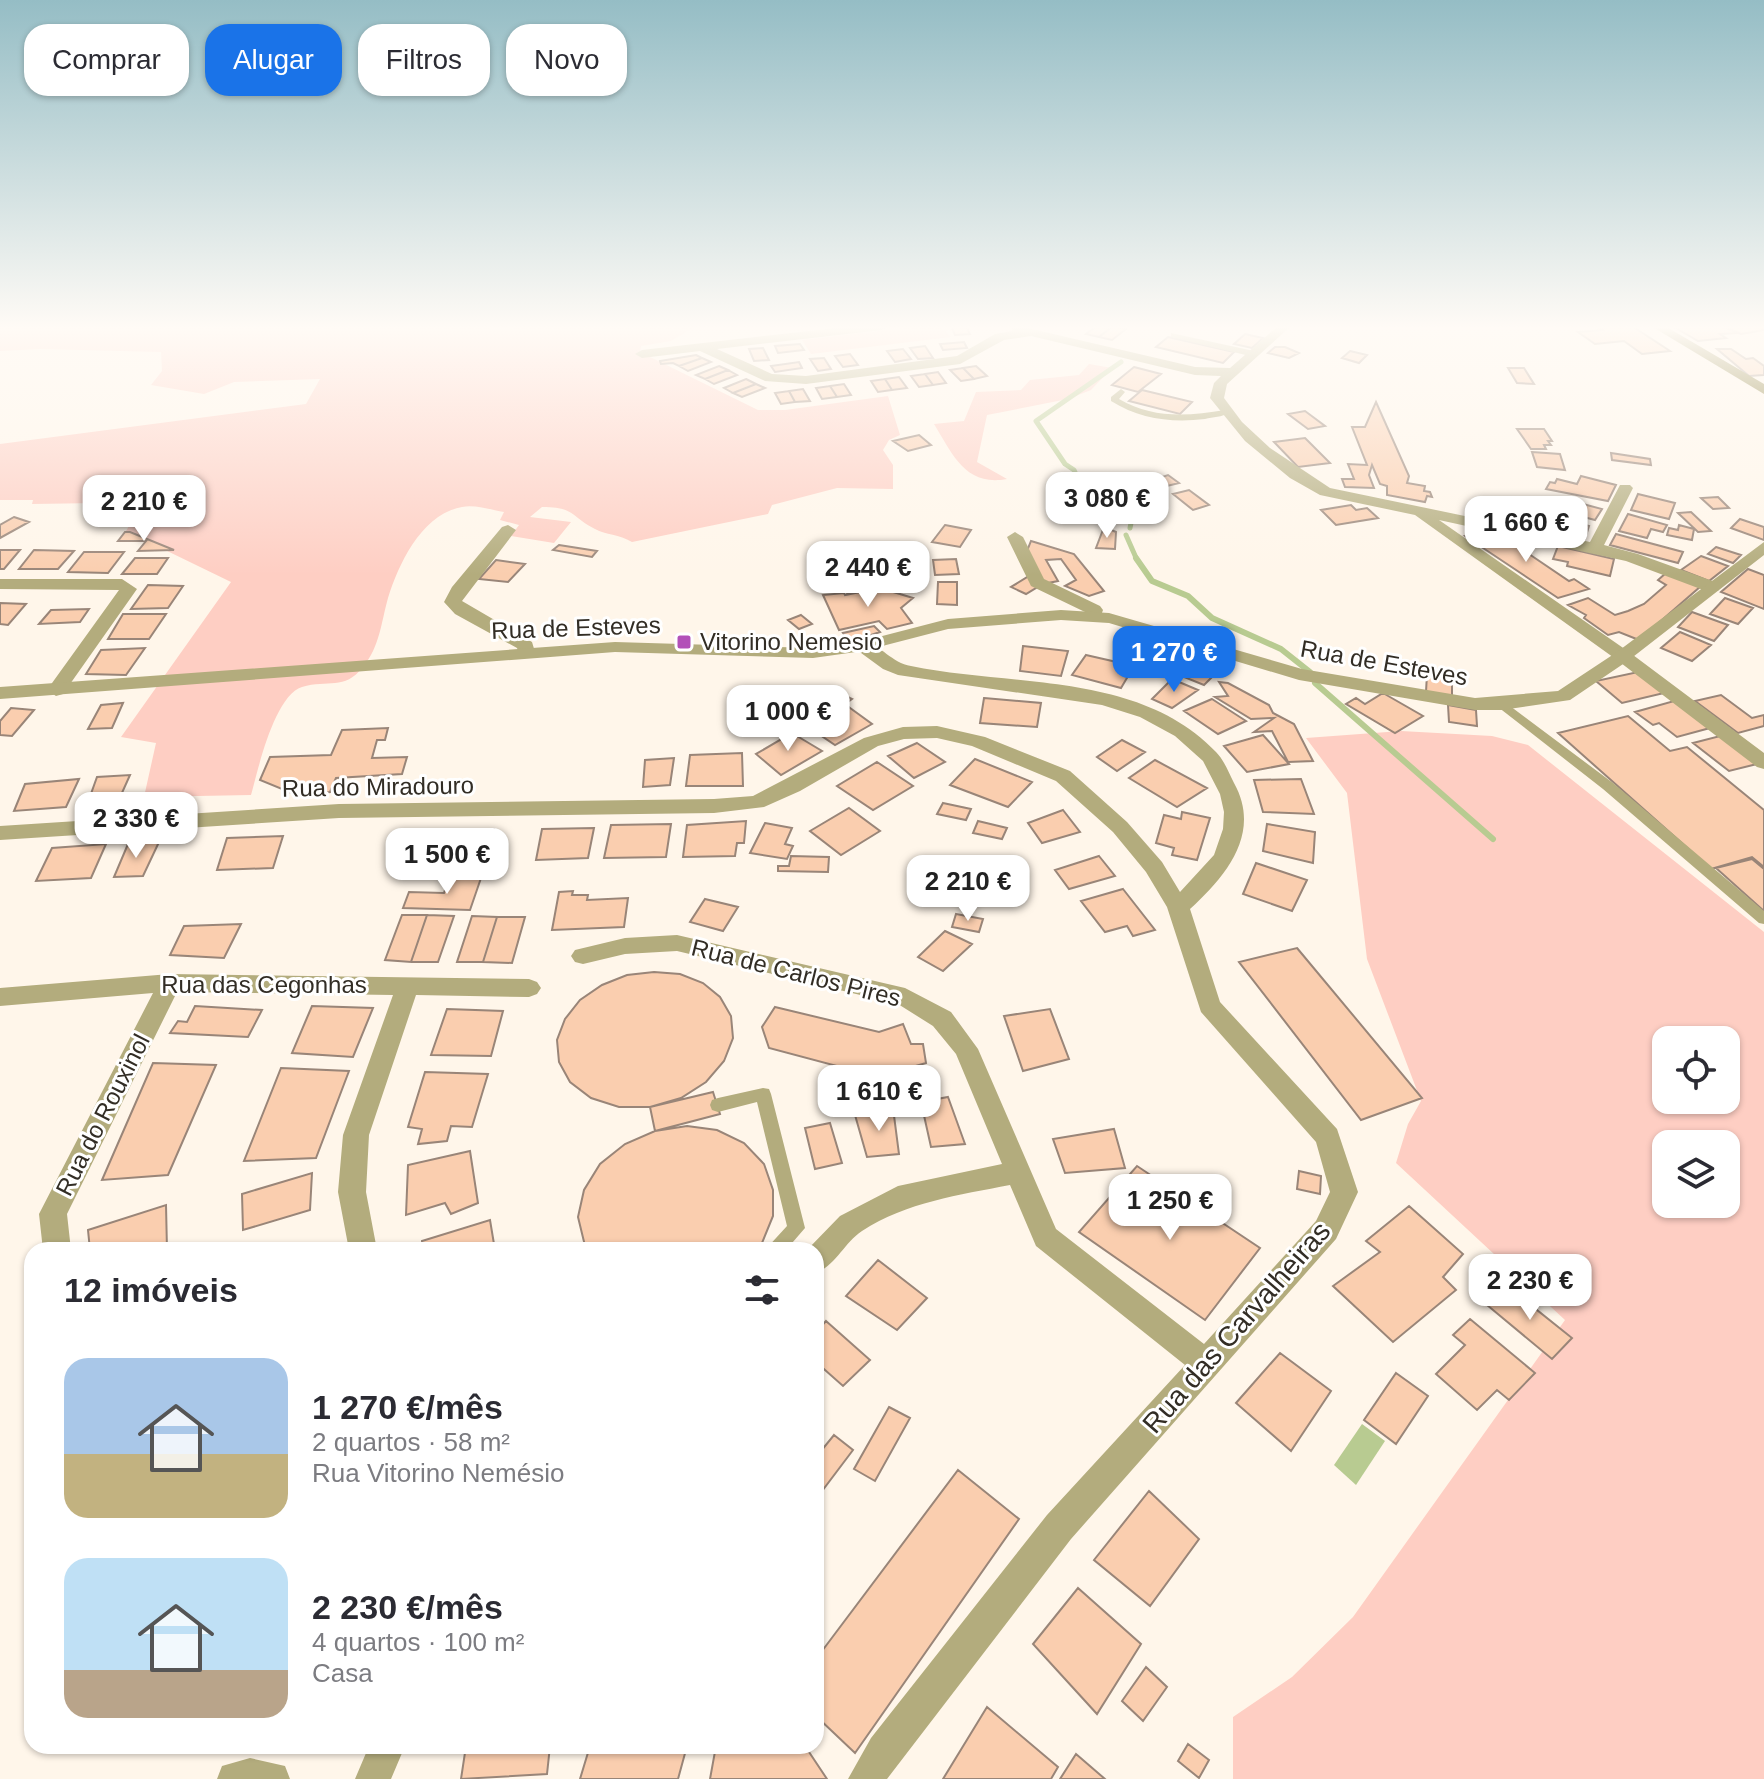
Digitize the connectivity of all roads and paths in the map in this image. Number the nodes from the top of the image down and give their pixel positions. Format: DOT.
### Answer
graph roads {
  1 [pos="1128,409"];
  2 [pos="1223,409"];
  3 [pos="1225,413"];
  4 [pos="1625,488"];
  5 [pos="1418,513"];
  6 [pos="508,530"];
  7 [pos="1015,537"];
  8 [pos="1764,547"];
  9 [pos="1595,548"];
  10 [pos="0,584"];
  11 [pos="1712,587"];
  12 [pos="1093,617"];
  13 [pos="863,646"];
  14 [pos="526,652"];
  15 [pos="1623,656"];
  16 [pos="56,690"];
  17 [pos="0,693"];
  18 [pos="1502,704"];
  19 [pos="1764,763"];
  20 [pos="757,802"];
  21 [pos="0,833"];
  22 [pos="1178,907"];
  23 [pos="1764,919"];
  24 [pos="583,956"];
  25 [pos="170,983"];
  26 [pos="408,985"];
  27 [pos="529,988"];
  28 [pos="0,997"];
  29 [pos="718,1105"];
  30 [pos="1018,1172"];
  31 [pos="56,1242"];
  32 [pos="361,1242"];
  33 [pos="782,1242"];
  34 [pos="824,1252"];
  35 [pos="1207,1364"];
  36 [pos="384,1754"];
  37 [pos="235,1779"];
  38 [pos="272,1779"];
  39 [pos="373,1779"];
  40 [pos="866,1779"];
  1 -- 3 [label="lane"];
  2 -- 3 [label="street"];
  3 -- 5 [label="street"];
  4 -- 9 [label="street"];
  5 -- 9 [label="street"];
  5 -- 15 [label="street"];
  6 -- 14 [label="street"];
  7 -- 12 [label="street"];
  8 -- 11 [label="street, Rua de Esteves"];
  9 -- 11 [label="street"];
  10 -- 16 [label="street"];
  11 -- 15 [label="street, Rua de Esteves"];
  12 -- 13 [label="street, Rua de Esteves"];
  12 -- 18 [label="street, Rua de Esteves"];
  13 -- 14 [label="street, Rua de Esteves"];
  13 -- 22 [label="street"];
  14 -- 16 [label="street, Rua de Esteves"];
  15 -- 18 [label="street, Rua de Esteves"];
  15 -- 19 [label="street"];
  16 -- 17 [label="street, Rua de Esteves"];
  18 -- 23 [label="lane"];
  20 -- 21 [label="street, Rua do Miradouro"];
  20 -- 22 [label="street, Rua das Carvalheiras"];
  22 -- 35 [label="street, Rua das Carvalheiras"];
  24 -- 30 [label="street, Rua de Carlos Pires"];
  25 -- 26 [label="street, Rua das Cegonhas"];
  25 -- 28 [label="street, Rua das Cegonhas"];
  25 -- 31 [label="street, Rua do Rouxinol"];
  26 -- 27 [label="street, Rua das Cegonhas"];
  26 -- 32 [label="street"];
  29 -- 33 [label="lane"];
  30 -- 34 [label="street"];
  30 -- 35 [label="street, Rua de Carlos Pires"];
  35 -- 40 [label="street, Rua das Carvalheiras"];
  36 -- 39 [label="street"];
  37 -- 38 [label="street"];
}
